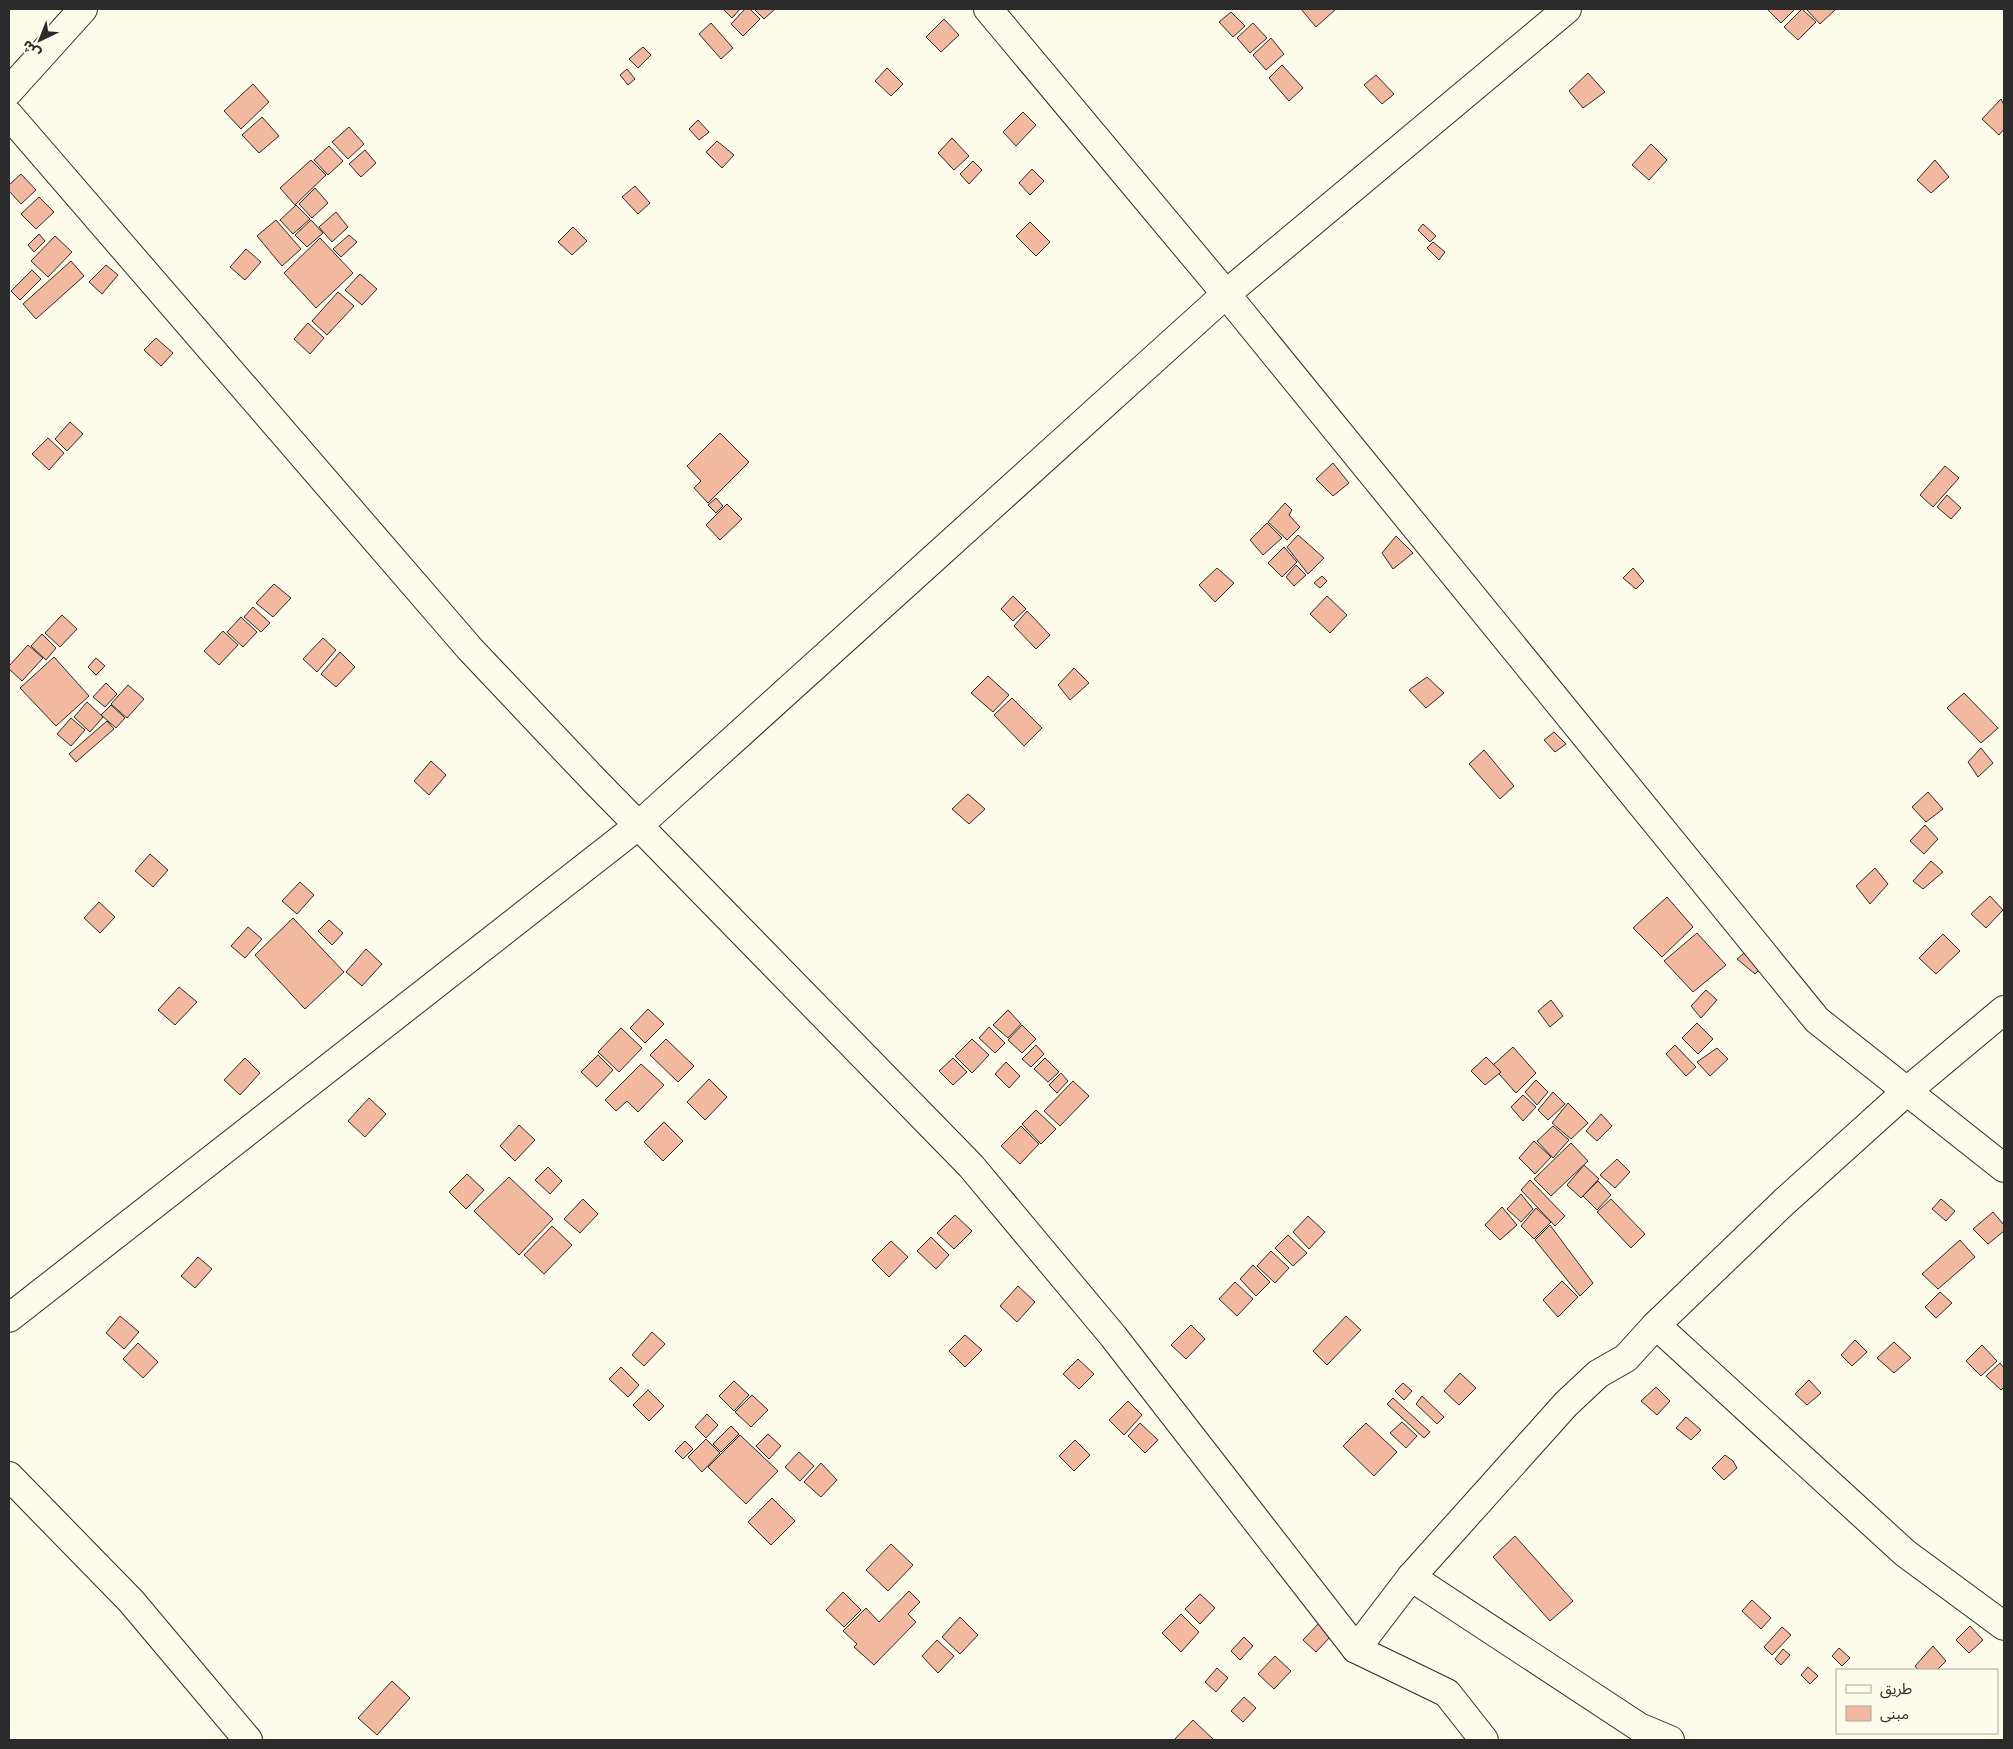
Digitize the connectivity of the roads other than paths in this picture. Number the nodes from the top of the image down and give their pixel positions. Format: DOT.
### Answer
graph roads {
  1 [pos="83,9"];
  2 [pos="988,9"];
  3 [pos="1567,9"];
  4 [pos="9,91"];
  5 [pos="9,115"];
  6 [pos="1226,294"];
  7 [pos="638,825"];
  8 [pos="2004,1010"];
  9 [pos="1907,1091"];
  10 [pos="2004,1168"];
  11 [pos="9,1318"];
  12 [pos="1656,1325"];
  13 [pos="9,1476"];
  14 [pos="1411,1577"];
  15 [pos="2004,1626"];
  16 [pos="1356,1649"];
  17 [pos="248,1740"];
  18 [pos="1484,1740"];
  19 [pos="1670,1740"];
  1 -- 4 [label="street"];
  2 -- 6 [label="street"];
  3 -- 6 [label="street"];
  5 -- 7 [label="street"];
  6 -- 7 [label="street"];
  6 -- 9 [label="street"];
  7 -- 11 [label="street"];
  7 -- 16 [label="street"];
  8 -- 9 [label="street"];
  9 -- 10 [label="street"];
  9 -- 12 [label="street"];
  12 -- 14 [label="street"];
  12 -- 15 [label="street"];
  13 -- 17 [label="street"];
  14 -- 16 [label="street"];
  14 -- 19 [label="street"];
  16 -- 18 [label="street"];
}
